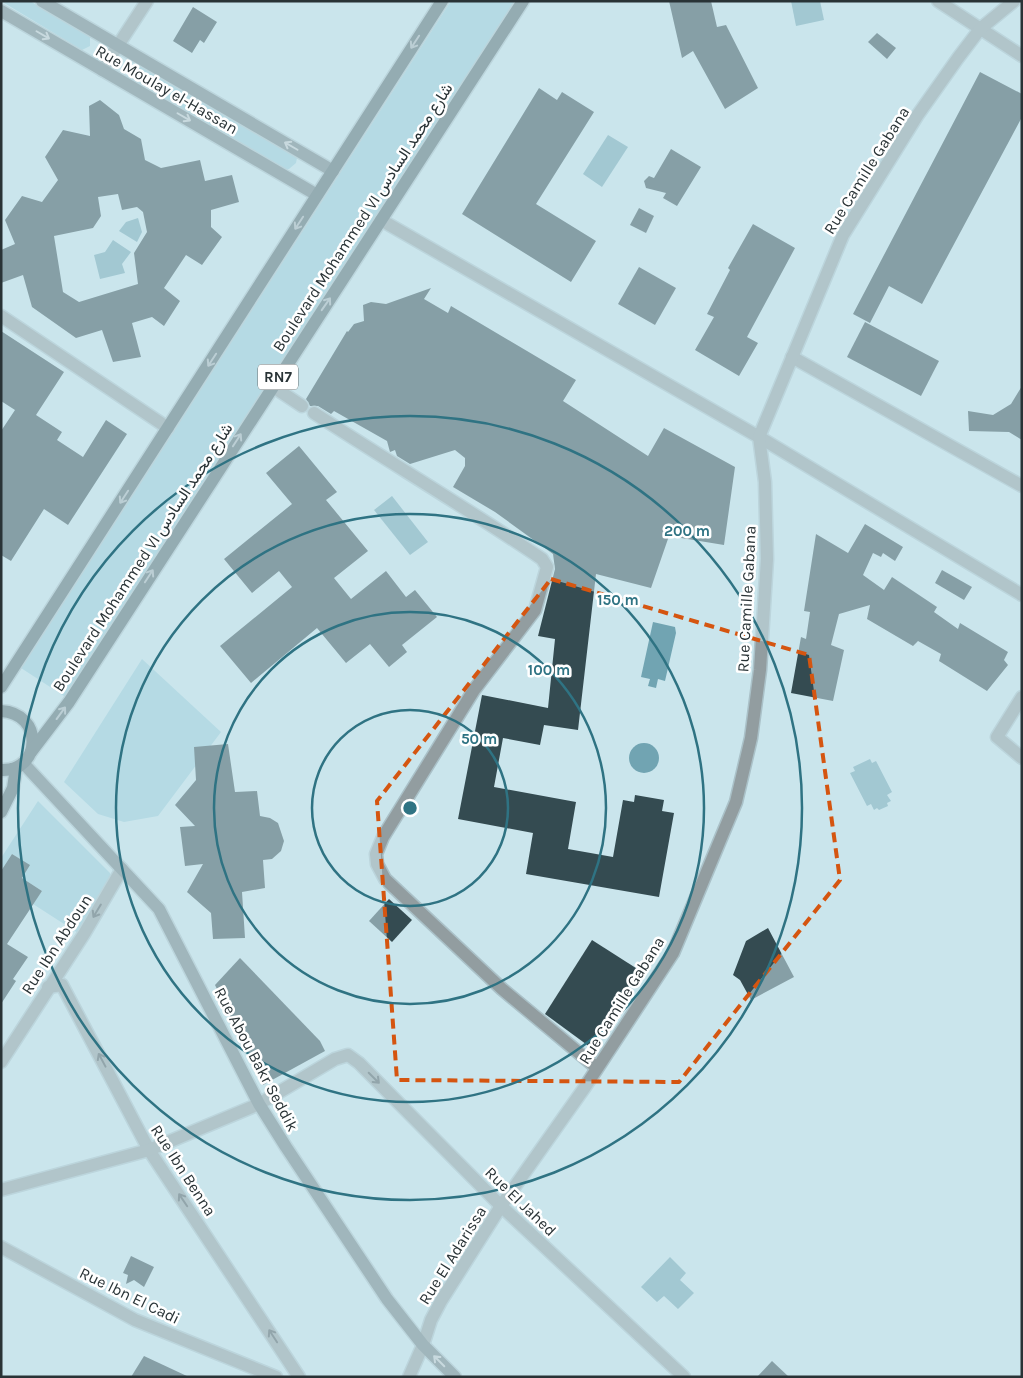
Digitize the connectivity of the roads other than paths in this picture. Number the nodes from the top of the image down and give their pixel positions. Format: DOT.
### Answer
graph roads {
  1 [pos="42,1"];
  2 [pos="147,1"];
  3 [pos="442,1"];
  4 [pos="523,1"];
  5 [pos="938,1"];
  6 [pos="1014,1"];
  7 [pos="1,11"];
  8 [pos="980,29"];
  9 [pos="117,45"];
  10 [pos="1022,56"];
  11 [pos="102,70"];
  12 [pos="333,171"];
  13 [pos="317,195"];
  14 [pos="381,220"];
  15 [pos="1,316"];
  16 [pos="792,357"];
  17 [pos="272,386"];
  18 [pos="302,406"];
  19 [pos="314,413"];
  20 [pos="168,428"];
  21 [pos="759,437"];
  22 [pos="1022,486"];
  23 [pos="1022,595"];
  24 [pos="1,687"];
  25 [pos="1022,697"];
  26 [pos="1,711"];
  27 [pos="31,752"];
  28 [pos="1022,758"];
  29 [pos="20,765"];
  30 [pos="1,770"];
  31 [pos="1,812"];
  32 [pos="122,869"];
  33 [pos="48,987"];
  34 [pos="1,1062"];
  35 [pos="597,1068"];
  36 [pos="259,1104"];
  37 [pos="149,1150"];
  38 [pos="1,1190"];
  39 [pos="501,1206"];
  40 [pos="1,1247"];
  41 [pos="423,1345"];
  42 [pos="276,1377"];
  43 [pos="299,1377"];
  44 [pos="409,1377"];
  45 [pos="455,1377"];
  46 [pos="684,1377"];
  1 -- 9 [label="street, Rue Moulay el-Hassan"];
  2 -- 9 [label="street"];
  3 -- 12 [label="main road, one-way"];
  4 -- 14 [label="main road, Boulevard Mohammed VI شارع محمد السادس / RN7"];
  5 -- 8 [label="street"];
  6 -- 8 [label="street, Rue Camille Gabana"];
  7 -- 11 [label="street, Rue Moulay el-Hassan, one-way"];
  8 -- 10 [label="street"];
  8 -- 16 [label="street, Rue Camille Gabana"];
  9 -- 11 [label="street"];
  12 -- 9 [label="street, Rue Moulay el-Hassan, one-way"];
  11 -- 13 [label="street, Rue Moulay el-Hassan, one-way"];
  12 -- 13 [label="main road"];
  13 -- 20 [label="main road, one-way"];
  17 -- 14 [label="main road, Boulevard Mohammed VI شارع محمد السادس / RN7, one-way"];
  14 -- 21 [label="street"];
  15 -- 20 [label="street"];
  16 -- 21 [label="street, Rue Camille Gabana"];
  16 -- 22 [label="street"];
  17 -- 18 [label="street"];
  27 -- 17 [label="main road, Boulevard Mohammed VI شارع محمد السادس / RN7, one-way"];
  19 -- 35 [label="street"];
  20 -- 24 [label="main road, one-way"];
  21 -- 23 [label="street"];
  21 -- 35 [label="street, Rue Camille Gabana"];
  25 -- 28 [label="street"];
  26 -- 27 [label="main road"];
  27 -- 29 [label="main road, RN7"];
  29 -- 30 [label="main road"];
  29 -- 31 [label="main road, RN7"];
  29 -- 32 [label="street, Rue Abou Bakr Seddik"];
  32 -- 33 [label="street, Rue Ibn Abdoun, one-way"];
  32 -- 36 [label="street, Rue Abou Bakr Seddik"];
  33 -- 34 [label="street, Rue Ibn Abdoun"];
  37 -- 33 [label="street, Rue Ibn Benna, one-way"];
  35 -- 39 [label="street, Rue Camille Gabana"];
  36 -- 37 [label="street"];
  36 -- 39 [label="street, Rue El Jahed, one-way"];
  36 -- 41 [label="street, Rue Abou Bakr Seddik"];
  37 -- 38 [label="street"];
  43 -- 37 [label="street, Rue Ibn Benna, one-way"];
  39 -- 41 [label="street, Rue El Adarissa"];
  39 -- 46 [label="street, Rue El Jahed"];
  40 -- 42 [label="street, Rue Ibn El Cadi"];
  41 -- 44 [label="street, Rue El Adarissa"];
  45 -- 41 [label="street, Rue Abou Bakr Seddik, one-way"];
}
